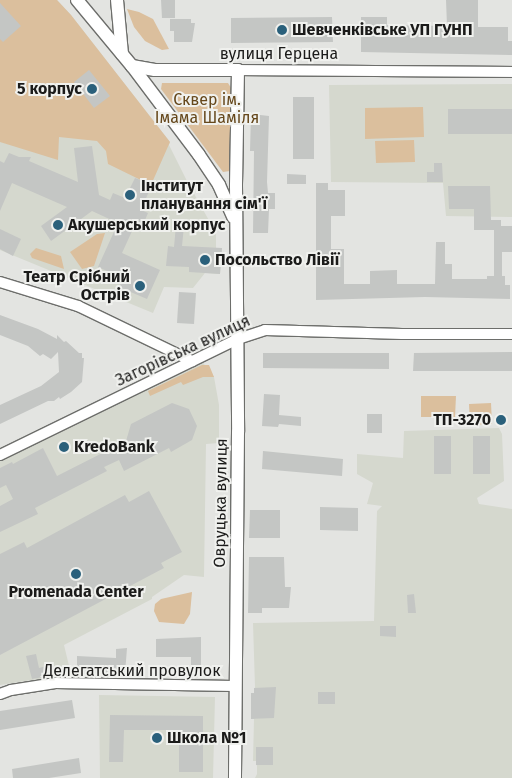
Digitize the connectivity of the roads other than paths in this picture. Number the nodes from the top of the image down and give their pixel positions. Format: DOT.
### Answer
graph roads {
  1 [pos="77,0"];
  2 [pos="117,0"];
  3 [pos="122,54"];
  4 [pos="132,66"];
  5 [pos="238,70"];
  6 [pos="512,72"];
  7 [pos="238,229"];
  8 [pos="0,282"];
  9 [pos="512,334"];
  10 [pos="238,339"];
  11 [pos="192,361"];
  12 [pos="0,455"];
  13 [pos="234,686"];
  14 [pos="0,694"];
  15 [pos="235,778"];
  1 -- 3 [label="street"];
  2 -- 3 [label="street"];
  3 -- 4 [label="street"];
  4 -- 5 [label="street, вулиця Герцена"];
  4 -- 7 [label="street, Овруцька вулиця"];
  5 -- 6 [label="street, вулиця Герцена"];
  5 -- 7 [label="street, Овруцька вулиця"];
  7 -- 10 [label="street, Овруцька вулиця"];
  8 -- 11 [label="street"];
  9 -- 10 [label="street, Загорівська вулиця"];
  10 -- 11 [label="street, Загорівська вулиця"];
  10 -- 13 [label="street, Овруцька вулиця"];
  11 -- 12 [label="street, Загорівська вулиця"];
  13 -- 14 [label="street, Делегатський провулок"];
  13 -- 15 [label="street, Овруцька вулиця"];
}
